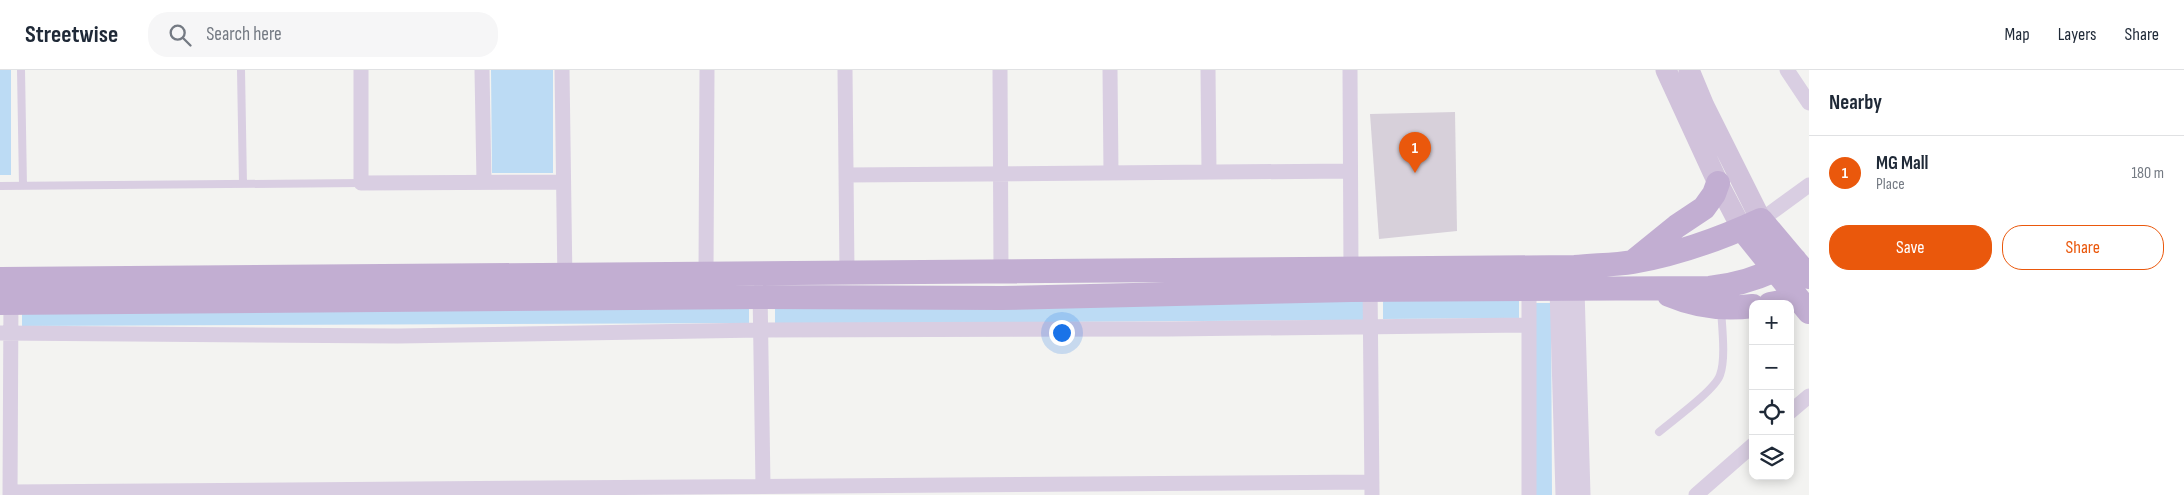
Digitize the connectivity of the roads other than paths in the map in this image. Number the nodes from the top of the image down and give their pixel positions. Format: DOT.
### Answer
graph roads {
  1 [pos="21,70"];
  2 [pos="241,70"];
  3 [pos="361,70"];
  4 [pos="482,70"];
  5 [pos="562,70"];
  6 [pos="707,70"];
  7 [pos="845,70"];
  8 [pos="1000,70"];
  9 [pos="1110,70"];
  10 [pos="1208,70"];
  11 [pos="1350,70"];
  12 [pos="1666,70"];
  13 [pos="1689,70"];
  14 [pos="1787,70"];
  15 [pos="1809,103"];
  16 [pos="1350,171"];
  17 [pos="1209,172"];
  18 [pos="1111,173"];
  19 [pos="1000,174"];
  20 [pos="846,175"];
  21 [pos="484,182"];
  22 [pos="563,182"];
  23 [pos="361,183"];
  24 [pos="1718,183"];
  25 [pos="243,184"];
  26 [pos="1809,185"];
  27 [pos="0,186"];
  28 [pos="23,186"];
  29 [pos="1752,224"];
  30 [pos="1631,262"];
  31 [pos="1793,269"];
  32 [pos="1001,271"];
  33 [pos="848,272"];
  34 [pos="759,273"];
  35 [pos="706,274"];
  36 [pos="565,275"];
  37 [pos="1364,276"];
  38 [pos="5,279"];
  39 [pos="1652,287"];
  40 [pos="1528,289"];
  41 [pos="1567,289"];
  42 [pos="760,297"];
  43 [pos="565,299"];
  44 [pos="6,303"];
  45 [pos="1749,306"];
  46 [pos="1804,306"];
  47 [pos="1721,307"];
  48 [pos="1529,325"];
  49 [pos="1371,327"];
  50 [pos="760,330"];
  51 [pos="5,333"];
  52 [pos="1809,396"];
  53 [pos="1794,409"];
  54 [pos="1659,432"];
  55 [pos="1749,449"];
  56 [pos="763,486"];
  57 [pos="1372,488"];
  58 [pos="813,490"];
  59 [pos="929,490"];
  60 [pos="1024,490"];
  61 [pos="579,491"];
  62 [pos="696,491"];
  63 [pos="278,492"];
  64 [pos="395,492"];
  65 [pos="10,493"];
  66 [pos="158,493"];
  67 [pos="1529,495"];
  68 [pos="1565,495"];
  69 [pos="1581,495"];
  70 [pos="1696,495"];
  1 -- 28 [label="lane"];
  2 -- 25 [label="lane"];
  3 -- 23 [label="street"];
  4 -- 21 [label="street"];
  5 -- 22 [label="street"];
  6 -- 35 [label="street"];
  7 -- 20 [label="street"];
  8 -- 19 [label="street"];
  9 -- 18 [label="street"];
  10 -- 17 [label="street"];
  11 -- 16 [label="street"];
  12 -- 24 [label="main road"];
  13 -- 29 [label="main road"];
  14 -- 15 [label="street"];
  16 -- 17 [label="street"];
  16 -- 37 [label="street"];
  17 -- 18 [label="street"];
  18 -- 19 [label="street"];
  19 -- 20 [label="street"];
  19 -- 32 [label="street"];
  20 -- 33 [label="street"];
  21 -- 22 [label="street"];
  21 -- 23 [label="street"];
  22 -- 36 [label="street"];
  23 -- 25 [label="lane"];
  24 -- 29 [label="main road"];
  24 -- 30 [label="main road"];
  25 -- 28 [label="lane"];
  26 -- 29 [label="street"];
  27 -- 28 [label="lane"];
  29 -- 30 [label="main road"];
  29 -- 31 [label="main road"];
  30 -- 37 [label="main road"];
  31 -- 39 [label="main road"];
  31 -- 46 [label="main road"];
  32 -- 33 [label="main road"];
  32 -- 37 [label="main road"];
  33 -- 34 [label="main road"];
  34 -- 35 [label="main road"];
  34 -- 42 [label="street"];
  35 -- 36 [label="main road"];
  36 -- 38 [label="main road"];
  36 -- 43 [label="street"];
  37 -- 40 [label="main road"];
  37 -- 42 [label="main road"];
  37 -- 49 [label="street"];
  38 -- 44 [label="street"];
  39 -- 41 [label="main road"];
  39 -- 47 [label="main road"];
  40 -- 41 [label="main road"];
  40 -- 48 [label="street"];
  41 -- 68 [label="street"];
  41 -- 69 [label="street"];
  42 -- 43 [label="main road"];
  42 -- 50 [label="street"];
  43 -- 44 [label="main road"];
  44 -- 51 [label="street"];
  45 -- 47 [label="main road"];
  47 -- 54 [label="lane"];
  48 -- 49 [label="street"];
  48 -- 67 [label="street"];
  49 -- 50 [label="street"];
  49 -- 57 [label="street"];
  50 -- 51 [label="street"];
  50 -- 56 [label="street"];
  51 -- 65 [label="street"];
  52 -- 53 [label="street"];
  55 -- 70 [label="street"];
  56 -- 58 [label="street"];
  56 -- 62 [label="street"];
  57 -- 60 [label="street"];
  58 -- 59 [label="street"];
  59 -- 60 [label="street"];
  61 -- 62 [label="street"];
  61 -- 64 [label="street"];
  63 -- 64 [label="street"];
  63 -- 66 [label="street"];
  65 -- 66 [label="street"];
}
